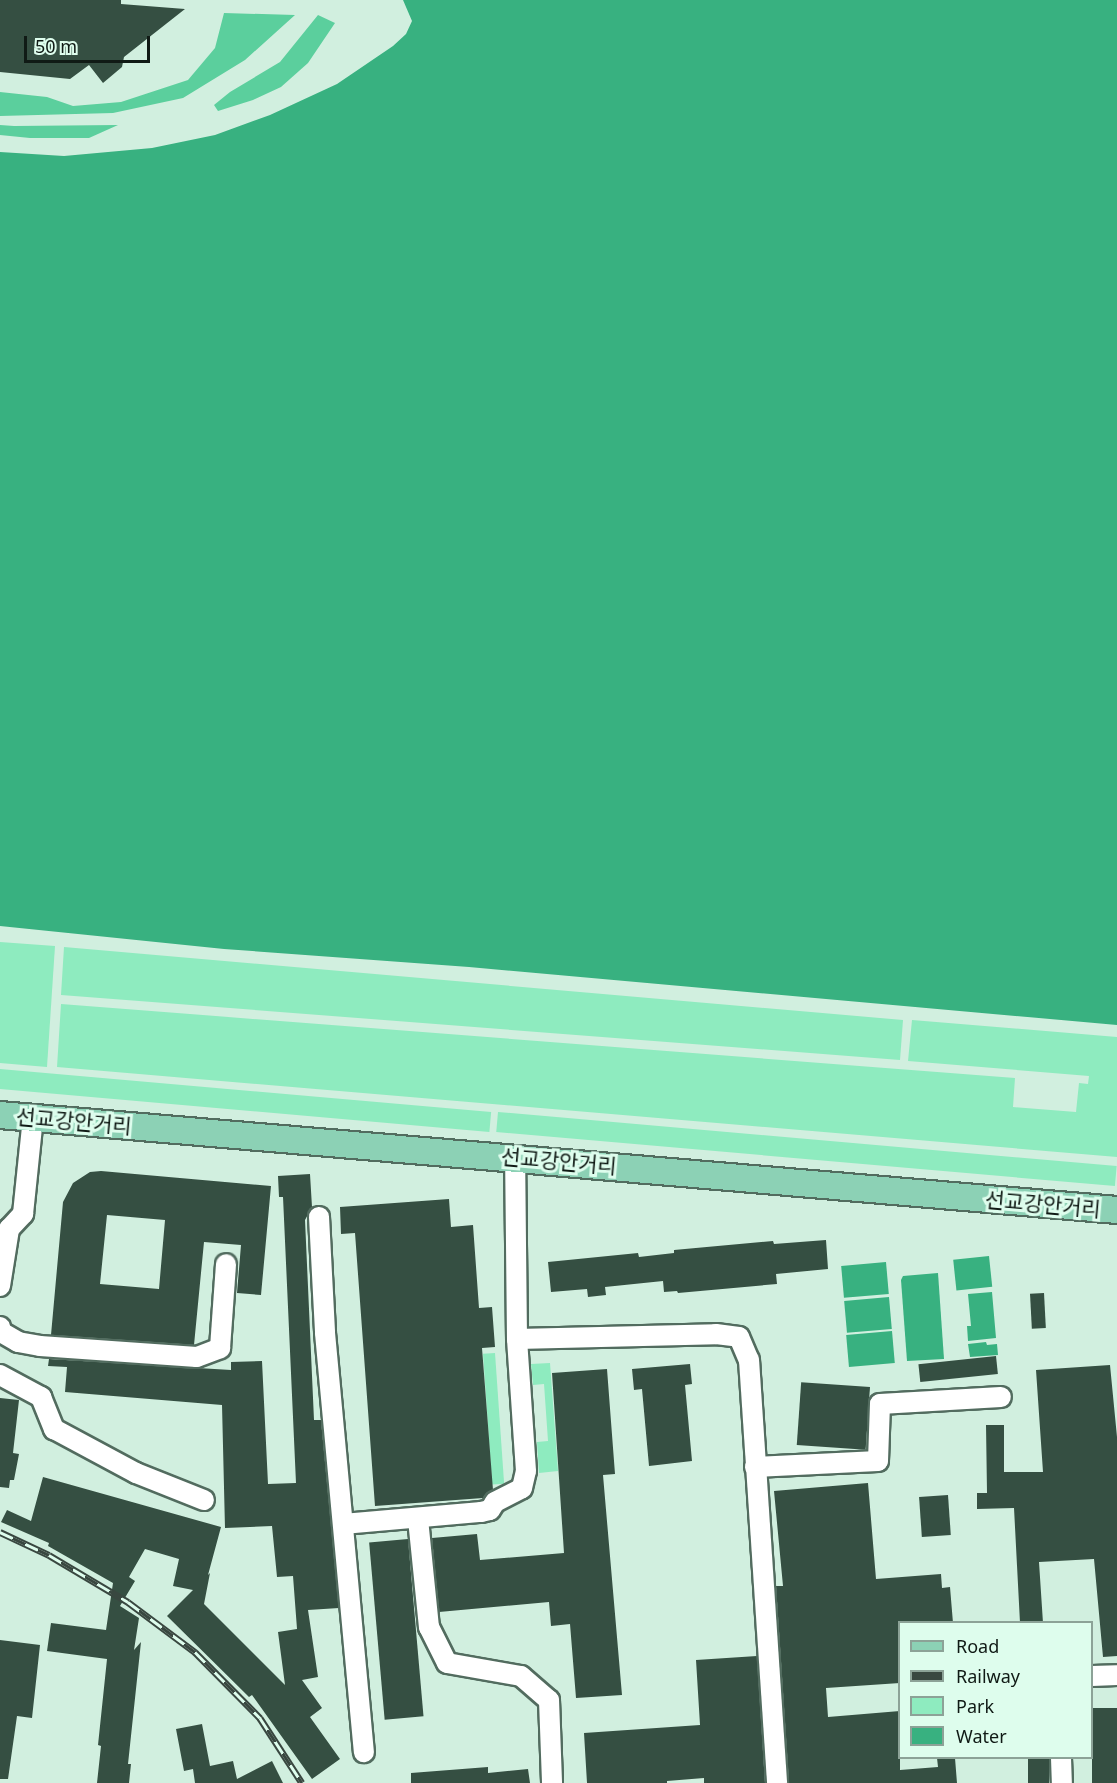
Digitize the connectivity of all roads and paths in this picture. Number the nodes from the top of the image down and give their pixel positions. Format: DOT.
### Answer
graph roads {
  1 [pos="0,1114"];
  2 [pos="33,1118"];
  3 [pos="515,1158"];
  4 [pos="1117,1210"];
  5 [pos="319,1217"];
  6 [pos="7,1222"];
  7 [pos="226,1264"];
  8 [pos="0,1286"];
  9 [pos="0,1327"];
  10 [pos="517,1339"];
  11 [pos="0,1375"];
  12 [pos="1001,1397"];
  13 [pos="755,1467"];
  14 [pos="204,1500"];
  15 [pos="418,1519"];
  16 [pos="343,1524"];
  17 [pos="1117,1675"];
  18 [pos="1093,1676"];
  19 [pos="364,1752"];
  20 [pos="1061,1759"];
  21 [pos="552,1783"];
  22 [pos="777,1783"];
  23 [pos="1062,1783"];
  1 -- 2 [label="main road, 선교강안거리"];
  2 -- 3 [label="main road, 선교강안거리"];
  2 -- 6 [label="street"];
  3 -- 4 [label="main road, 선교강안거리"];
  3 -- 10 [label="street"];
  5 -- 16 [label="street"];
  6 -- 8 [label="street"];
  7 -- 9 [label="street"];
  10 -- 13 [label="street"];
  10 -- 15 [label="street"];
  11 -- 14 [label="street"];
  12 -- 13 [label="street"];
  13 -- 22 [label="street"];
  15 -- 16 [label="street"];
  15 -- 21 [label="street"];
  16 -- 19 [label="street"];
  17 -- 18 [label="street"];
  20 -- 23 [label="street"];
}
